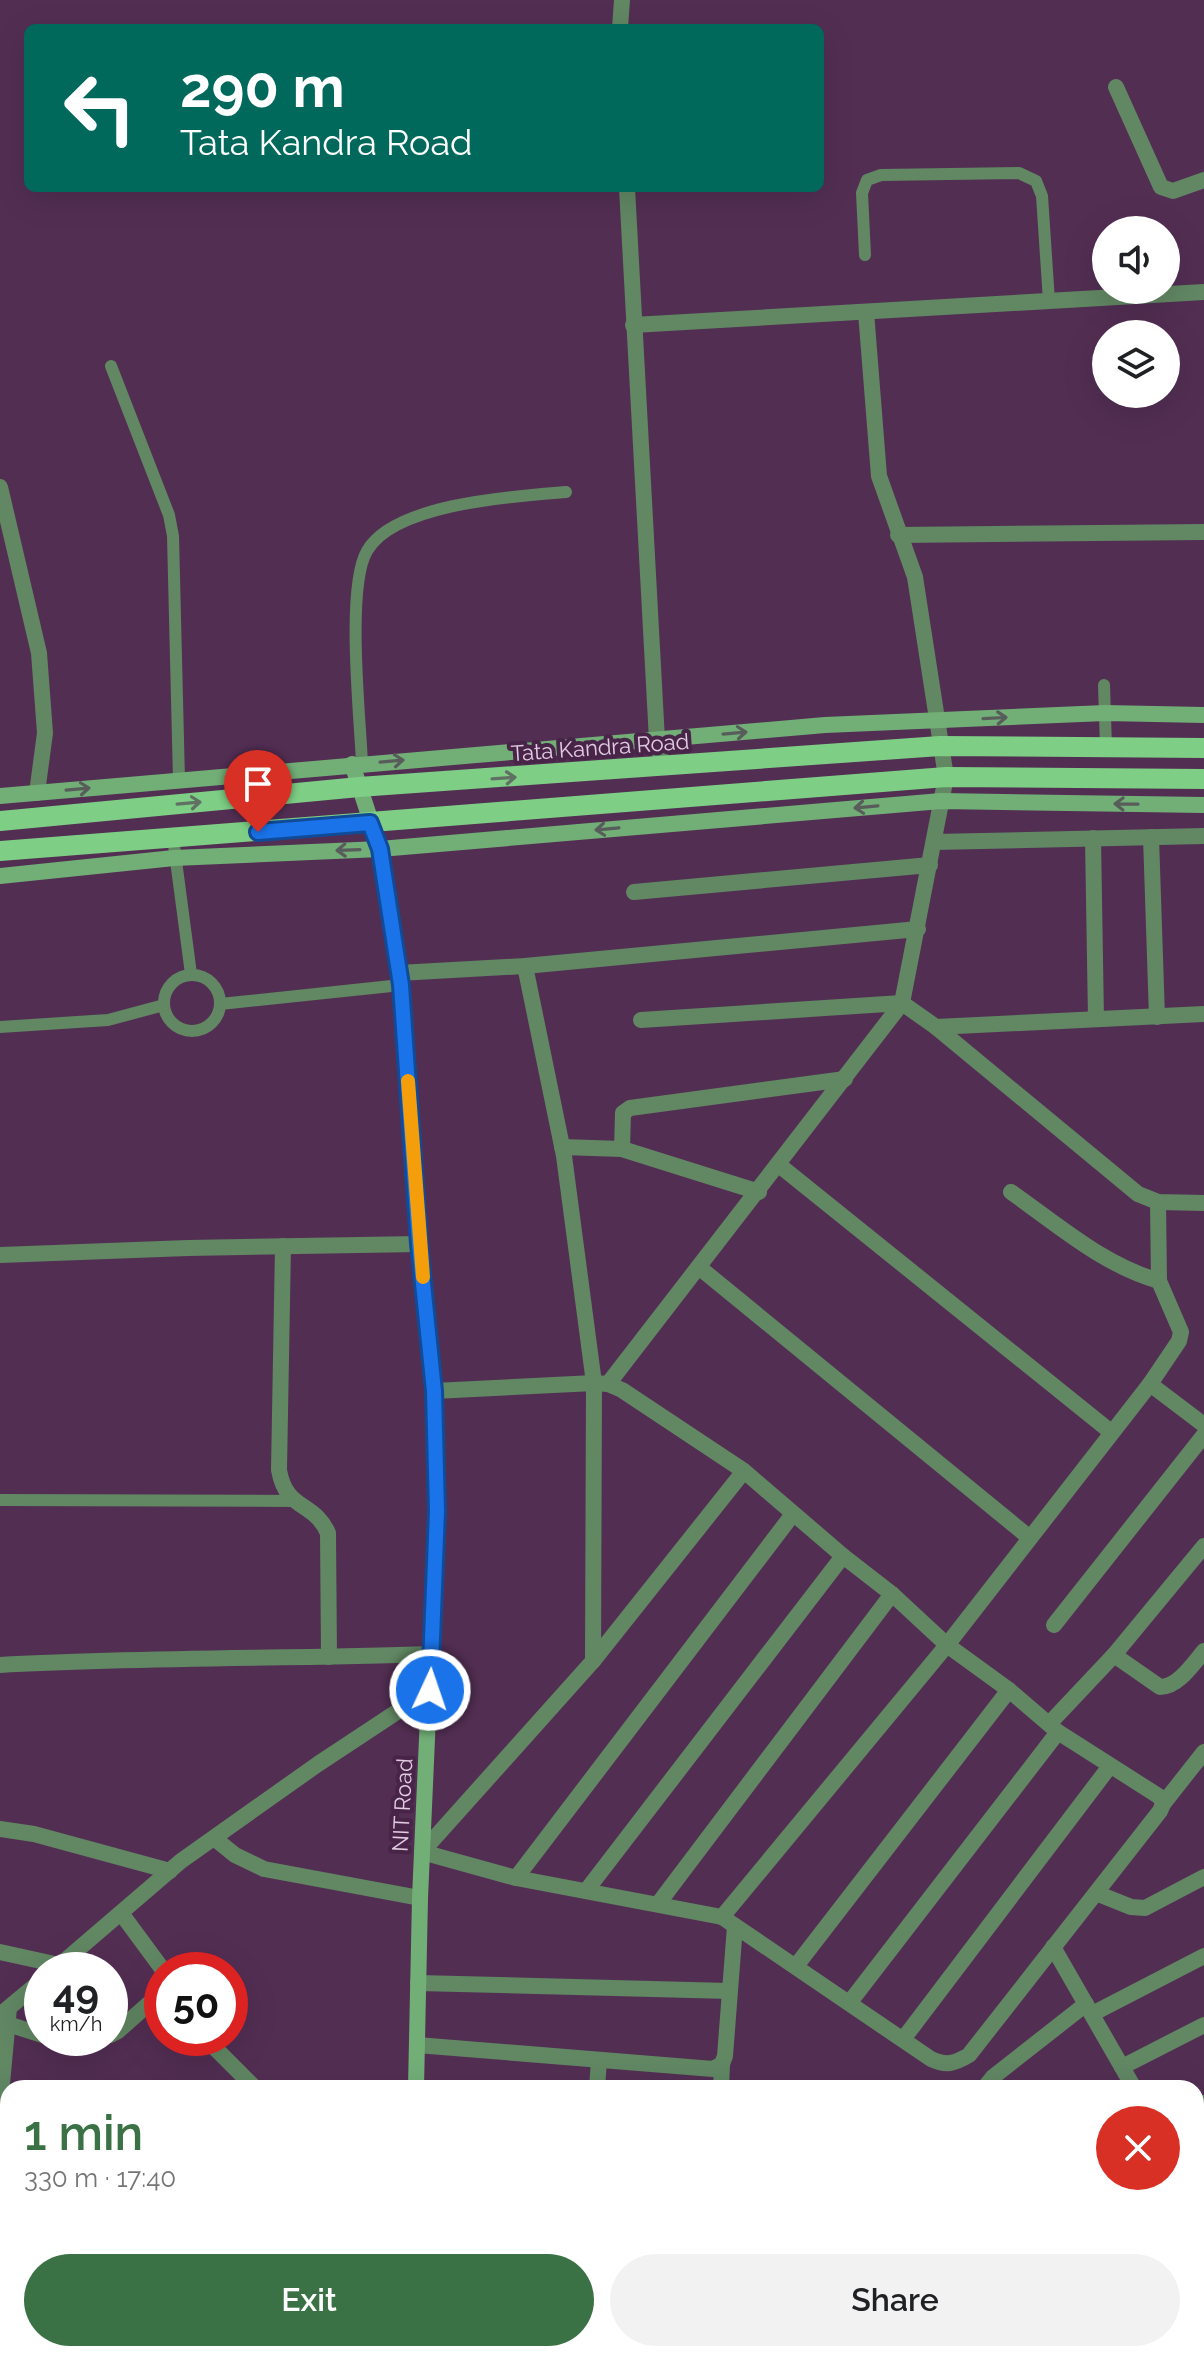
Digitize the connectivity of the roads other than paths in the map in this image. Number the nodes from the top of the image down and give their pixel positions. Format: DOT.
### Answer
graph roads {
  1 [pos="622,0"];
  2 [pos="620,24"];
  3 [pos="1116,87"];
  4 [pos="1204,180"];
  5 [pos="627,192"];
  6 [pos="865,255"];
  7 [pos="1204,292"];
  8 [pos="1049,301"];
  9 [pos="866,312"];
  10 [pos="633,325"];
  11 [pos="111,366"];
  12 [pos="0,487"];
  13 [pos="566,492"];
  14 [pos="1204,532"];
  15 [pos="898,535"];
  16 [pos="1104,685"];
  17 [pos="1104,713"];
  18 [pos="1204,715"];
  19 [pos="938,720"];
  20 [pos="825,725"];
  21 [pos="657,740"];
  22 [pos="940,746"];
  23 [pos="1106,747"];
  24 [pos="1204,748"];
  25 [pos="826,754"];
  26 [pos="357,764"];
  27 [pos="663,767"];
  28 [pos="946,777"];
  29 [pos="1204,779"];
  30 [pos="179,780"];
  31 [pos="359,787"];
  32 [pos="37,793"];
  33 [pos="0,796"];
  34 [pos="941,801"];
  35 [pos="1204,805"];
  36 [pos="0,821"];
  37 [pos="370,823"];
  38 [pos="1204,836"];
  39 [pos="1151,837"];
  40 [pos="1093,838"];
  41 [pos="934,842"];
  42 [pos="174,848"];
  43 [pos="380,849"];
  44 [pos="0,851"];
  45 [pos="930,865"];
  46 [pos="0,876"];
  47 [pos="634,892"];
  48 [pos="918,929"];
  49 [pos="525,966"];
  50 [pos="191,974"];
  51 [pos="400,979"];
  52 [pos="902,1003"];
  53 [pos="220,1004"];
  54 [pos="164,1005"];
  55 [pos="1204,1014"];
  56 [pos="1157,1017"];
  57 [pos="1096,1019"];
  58 [pos="641,1020"];
  59 [pos="0,1027"];
  60 [pos="936,1027"];
  61 [pos="845,1079"];
  62 [pos="562,1147"];
  63 [pos="622,1149"];
  64 [pos="779,1165"];
  65 [pos="759,1192"];
  66 [pos="1011,1192"];
  67 [pos="1158,1202"];
  68 [pos="1204,1203"];
  69 [pos="419,1244"];
  70 [pos="283,1246"];
  71 [pos="0,1255"];
  72 [pos="700,1268"];
  73 [pos="1159,1281"];
  74 [pos="601,1383"];
  75 [pos="1150,1384"];
  76 [pos="434,1391"];
  77 [pos="1204,1425"];
  78 [pos="1111,1432"];
  79 [pos="1204,1435"];
  80 [pos="744,1471"];
  81 [pos="0,1500"];
  82 [pos="295,1501"];
  83 [pos="793,1514"];
  84 [pos="1030,1538"];
  85 [pos="1204,1546"];
  86 [pos="843,1556"];
  87 [pos="892,1594"];
  88 [pos="1054,1625"];
  89 [pos="947,1645"];
  90 [pos="1204,1651"];
  91 [pos="431,1654"];
  92 [pos="1114,1655"];
  93 [pos="329,1657"];
  94 [pos="593,1661"];
  95 [pos="0,1665"];
  96 [pos="430,1690"];
  97 [pos="1009,1690"];
  98 [pos="1053,1728"];
  99 [pos="1201,1760"];
  100 [pos="1110,1766"];
  101 [pos="1163,1804"];
  102 [pos="0,1829"];
  103 [pos="214,1838"];
  104 [pos="422,1852"];
  105 [pos="170,1871"];
  106 [pos="1204,1877"];
  107 [pos="516,1878"];
  108 [pos="586,1891"];
  109 [pos="1096,1893"];
  110 [pos="420,1898"];
  111 [pos="658,1904"];
  112 [pos="121,1913"];
  113 [pos="728,1921"];
  114 [pos="1053,1947"];
  115 [pos="0,1952"];
  116 [pos="76,1952"];
  117 [pos="150,1952"];
  118 [pos="1204,1956"];
  119 [pos="24,1959"];
  120 [pos="796,1966"];
  121 [pos="418,1983"];
  122 [pos="729,1991"];
  123 [pos="24,1998"];
  124 [pos="850,2002"];
  125 [pos="144,2008"];
  126 [pos="1089,2009"];
  127 [pos="6,2016"];
  128 [pos="128,2022"];
  129 [pos="1204,2025"];
  130 [pos="24,2026"];
  131 [pos="904,2038"];
  132 [pos="417,2045"];
  133 [pos="223,2056"];
  134 [pos="599,2060"];
  135 [pos="722,2064"];
  136 [pos="1122,2067"];
  137 [pos="2,2080"];
  138 [pos="247,2080"];
  139 [pos="416,2080"];
  140 [pos="598,2080"];
  141 [pos="721,2080"];
  142 [pos="991,2080"];
  143 [pos="1129,2080"];
  1 -- 2 [label="street"];
  3 -- 4 [label="street"];
  5 -- 10 [label="street"];
  6 -- 8 [label="lane"];
  7 -- 8 [label="street"];
  8 -- 9 [label="street"];
  9 -- 10 [label="street"];
  9 -- 15 [label="street"];
  10 -- 21 [label="street"];
  11 -- 30 [label="lane"];
  12 -- 32 [label="street"];
  13 -- 26 [label="lane"];
  14 -- 15 [label="street"];
  15 -- 19 [label="street"];
  16 -- 17 [label="lane"];
  17 -- 18 [label="street"];
  19 -- 17 [label="street, one-way"];
  17 -- 23 [label="lane"];
  19 -- 20 [label="street"];
  19 -- 22 [label="street"];
  21 -- 20 [label="street, one-way"];
  20 -- 25 [label="street"];
  26 -- 21 [label="street, one-way"];
  21 -- 27 [label="street"];
  22 -- 23 [label="main road, Tata Kandra Road"];
  22 -- 25 [label="main road, Tata Kandra Road"];
  22 -- 28 [label="street"];
  23 -- 24 [label="main road, Tata Kandra Road"];
  25 -- 27 [label="main road, Tata Kandra Road"];
  26 -- 30 [label="street"];
  26 -- 31 [label="street, NIT Road"];
  31 -- 27 [label="main road, Tata Kandra Road, one-way"];
  28 -- 29 [label="main road"];
  28 -- 34 [label="street"];
  28 -- 37 [label="main road"];
  32 -- 30 [label="street, one-way"];
  36 -- 31 [label="main road, Tata Kandra Road, one-way"];
  31 -- 37 [label="street, NIT Road"];
  32 -- 33 [label="street"];
  35 -- 34 [label="street, one-way"];
  34 -- 41 [label="street"];
  34 -- 43 [label="street, one-way"];
  37 -- 42 [label="main road"];
  37 -- 43 [label="street, NIT Road"];
  38 -- 39 [label="street"];
  39 -- 40 [label="street"];
  39 -- 56 [label="street"];
  40 -- 41 [label="street"];
  40 -- 57 [label="street"];
  41 -- 45 [label="street"];
  43 -- 42 [label="street, one-way"];
  42 -- 44 [label="main road"];
  42 -- 46 [label="street"];
  42 -- 50 [label="lane"];
  43 -- 51 [label="street, NIT Road"];
  45 -- 47 [label="street"];
  45 -- 48 [label="street"];
  48 -- 49 [label="street"];
  48 -- 52 [label="street"];
  49 -- 51 [label="street"];
  49 -- 62 [label="street"];
  50 -- 53 [label="lane"];
  50 -- 54 [label="lane"];
  51 -- 53 [label="lane"];
  51 -- 69 [label="street, NIT Road"];
  52 -- 58 [label="street"];
  52 -- 60 [label="street"];
  52 -- 61 [label="street"];
  53 -- 54 [label="lane"];
  54 -- 59 [label="lane"];
  55 -- 56 [label="street"];
  56 -- 57 [label="street"];
  57 -- 60 [label="street"];
  60 -- 67 [label="street"];
  61 -- 63 [label="street"];
  61 -- 64 [label="street"];
  62 -- 63 [label="street"];
  62 -- 74 [label="street"];
  63 -- 65 [label="street"];
  64 -- 65 [label="street"];
  64 -- 78 [label="street"];
  65 -- 72 [label="street"];
  66 -- 73 [label="street"];
  67 -- 68 [label="street"];
  67 -- 73 [label="street"];
  69 -- 70 [label="street"];
  69 -- 76 [label="street, NIT Road"];
  70 -- 71 [label="street"];
  70 -- 82 [label="street"];
  72 -- 74 [label="street"];
  72 -- 84 [label="street"];
  73 -- 75 [label="street"];
  74 -- 76 [label="street"];
  74 -- 80 [label="street"];
  74 -- 94 [label="street"];
  75 -- 77 [label="street"];
  75 -- 78 [label="street"];
  76 -- 91 [label="street, NIT Road"];
  78 -- 84 [label="street"];
  79 -- 88 [label="street"];
  80 -- 83 [label="street"];
  80 -- 94 [label="street"];
  81 -- 82 [label="lane"];
  82 -- 93 [label="street"];
  83 -- 86 [label="street"];
  83 -- 107 [label="street"];
  84 -- 89 [label="street"];
  85 -- 92 [label="street"];
  86 -- 87 [label="street"];
  86 -- 108 [label="street"];
  87 -- 89 [label="street"];
  87 -- 111 [label="street"];
  89 -- 97 [label="street"];
  89 -- 113 [label="street"];
  90 -- 92 [label="street"];
  91 -- 93 [label="street"];
  91 -- 96 [label="street, NIT Road"];
  92 -- 98 [label="street"];
  93 -- 95 [label="street"];
  94 -- 104 [label="street"];
  96 -- 103 [label="street"];
  96 -- 104 [label="street, NIT Road"];
  97 -- 98 [label="street"];
  97 -- 120 [label="street"];
  98 -- 100 [label="street"];
  98 -- 124 [label="street"];
  99 -- 101 [label="street"];
  100 -- 101 [label="street"];
  100 -- 131 [label="street"];
  101 -- 109 [label="street"];
  102 -- 105 [label="street"];
  103 -- 105 [label="street"];
  103 -- 110 [label="street"];
  104 -- 107 [label="street"];
  104 -- 110 [label="street, NIT Road"];
  105 -- 112 [label="street"];
  106 -- 109 [label="street"];
  107 -- 108 [label="street"];
  108 -- 111 [label="street"];
  109 -- 114 [label="street"];
  110 -- 121 [label="street, NIT Road"];
  111 -- 113 [label="street"];
  112 -- 116 [label="street"];
  112 -- 117 [label="street"];
  113 -- 120 [label="street"];
  113 -- 122 [label="street"];
  114 -- 126 [label="street"];
  114 -- 131 [label="street"];
  115 -- 119 [label="street"];
  118 -- 126 [label="street"];
  120 -- 124 [label="street"];
  121 -- 122 [label="street"];
  121 -- 132 [label="street, NIT Road"];
  122 -- 135 [label="street"];
  123 -- 127 [label="street"];
  124 -- 131 [label="street"];
  125 -- 128 [label="street"];
  126 -- 136 [label="street"];
  126 -- 142 [label="street"];
  127 -- 130 [label="street"];
  127 -- 137 [label="street"];
  129 -- 136 [label="street"];
  132 -- 134 [label="street"];
  132 -- 139 [label="street, NIT Road"];
  133 -- 138 [label="street"];
  134 -- 135 [label="street"];
  134 -- 140 [label="street"];
  135 -- 141 [label="street"];
  136 -- 143 [label="street"];
}
